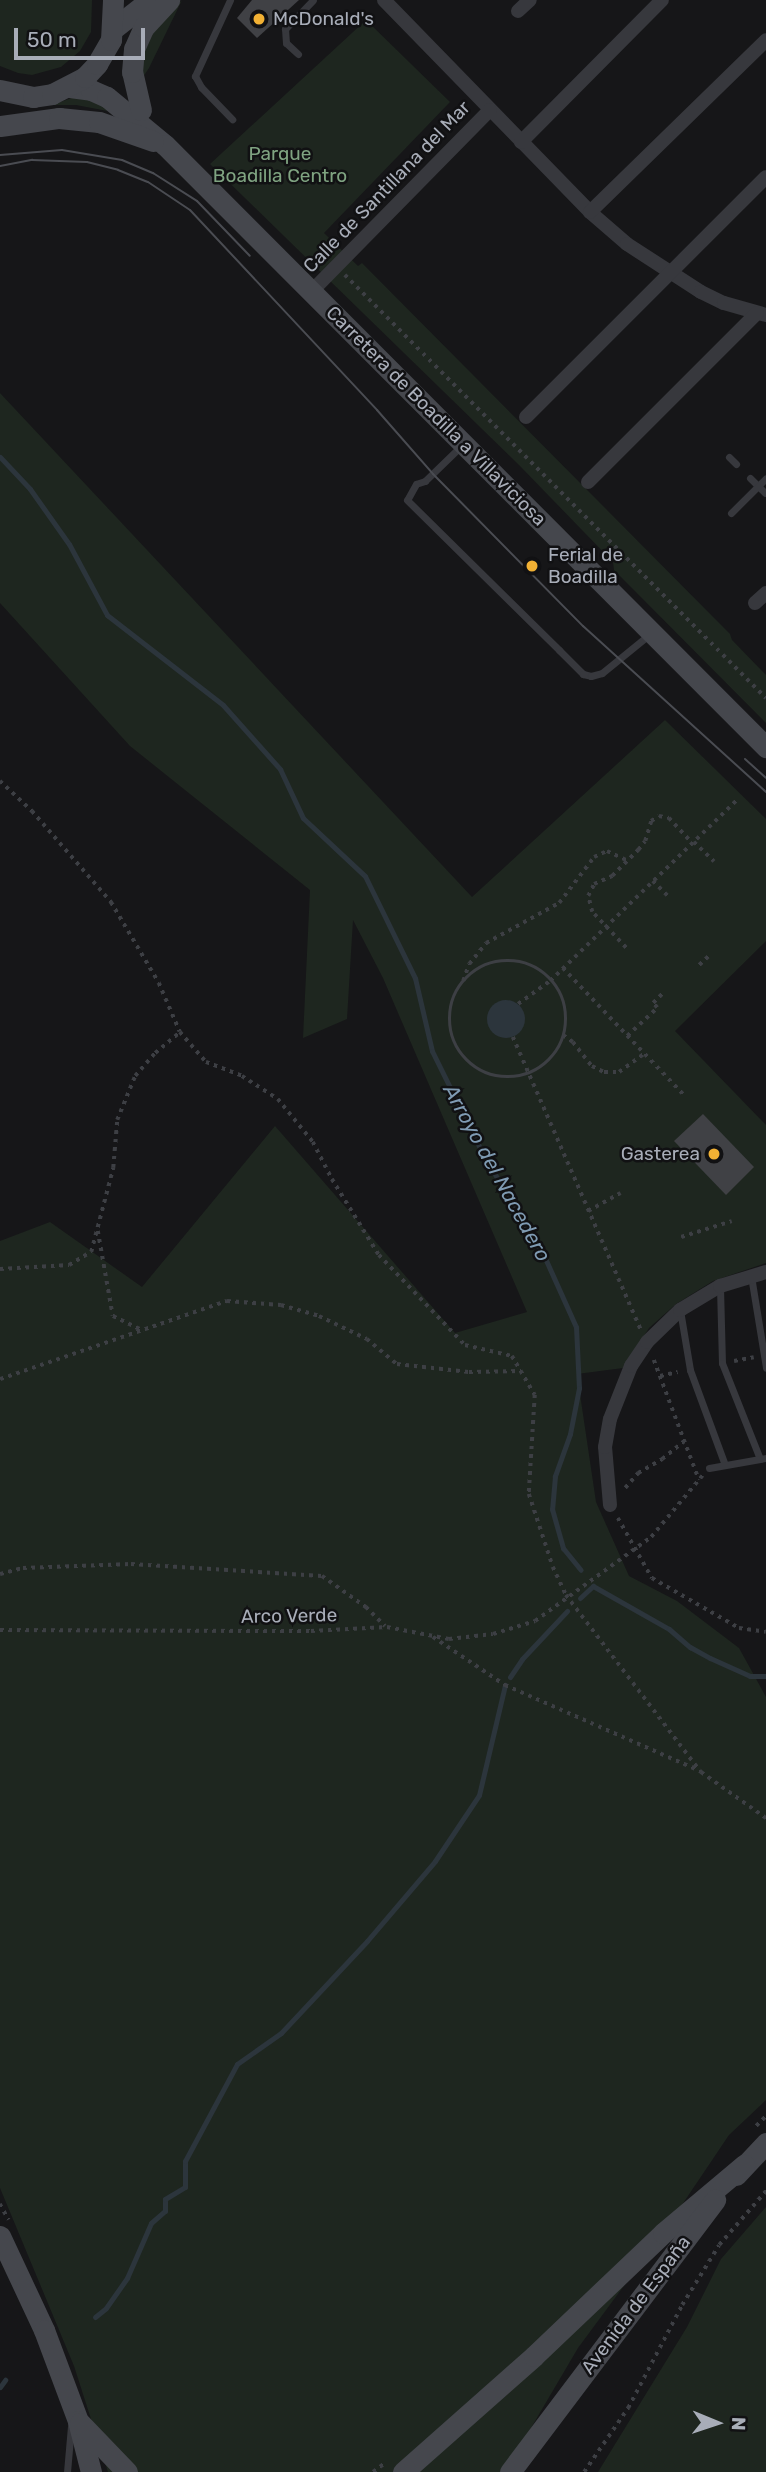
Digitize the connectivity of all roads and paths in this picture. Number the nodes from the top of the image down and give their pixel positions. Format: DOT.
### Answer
graph roads {
  1 [pos="113,0"];
  2 [pos="150,0"];
  3 [pos="169,0"];
  4 [pos="230,0"];
  5 [pos="313,0"];
  6 [pos="530,0"];
  7 [pos="662,0"];
  8 [pos="390,2"];
  9 [pos="519,11"];
  10 [pos="113,29"];
  11 [pos="766,40"];
  12 [pos="106,50"];
  13 [pos="298,54"];
  14 [pos="70,87"];
  15 [pos="0,90"];
  16 [pos="141,110"];
  17 [pos="490,110"];
  18 [pos="232,119"];
  19 [pos="0,126"];
  20 [pos="521,142"];
  21 [pos="165,145"];
  22 [pos="766,177"];
  23 [pos="590,212"];
  24 [pos="336,266"];
  25 [pos="669,273"];
  26 [pos="312,292"];
  27 [pos="761,314"];
  28 [pos="526,417"];
  29 [pos="464,442"];
  30 [pos="729,457"];
  31 [pos="737,464"];
  32 [pos="750,478"];
  33 [pos="766,478"];
  34 [pos="588,482"];
  35 [pos="758,486"];
  36 [pos="765,493"];
  37 [pos="731,513"];
  38 [pos="651,633"];
  39 [pos="766,698"];
  40 [pos="766,747"];
  41 [pos="0,781"];
  42 [pos="738,799"];
  43 [pos="693,843"];
  44 [pos="628,860"];
  45 [pos="714,861"];
  46 [pos="653,881"];
  47 [pos="670,898"];
  48 [pos="605,927"];
  49 [pos="626,948"];
  50 [pos="711,954"];
  51 [pos="699,965"];
  52 [pos="563,968"];
  53 [pos="550,981"];
  54 [pos="461,985"];
  55 [pos="663,993"];
  56 [pos="518,1004"];
  57 [pos="180,1032"];
  58 [pos="563,1035"];
  59 [pos="627,1036"];
  60 [pos="513,1037"];
  61 [pos="644,1054"];
  62 [pos="529,1073"];
  63 [pos="682,1094"];
  64 [pos="620,1193"];
  65 [pos="588,1211"];
  66 [pos="732,1222"];
  67 [pos="97,1228"];
  68 [pos="681,1237"];
  69 [pos="0,1269"];
  70 [pos="766,1272"];
  71 [pos="751,1276"];
  72 [pos="720,1286"];
  73 [pos="680,1310"];
  74 [pos="144,1331"];
  75 [pos="647,1342"];
  76 [pos="766,1368"];
  77 [pos="521,1371"];
  78 [pos="0,1379"];
  79 [pos="684,1441"];
  80 [pos="763,1458"];
  81 [pos="725,1465"];
  82 [pos="709,1468"];
  83 [pos="699,1480"];
  84 [pos="609,1501"];
  85 [pos="637,1547"];
  86 [pos="0,1574"];
  87 [pos="566,1595"];
  88 [pos="387,1627"];
  89 [pos="0,1629"];
  90 [pos="766,1632"];
  91 [pos="431,1635"];
  92 [pos="701,1772"];
  93 [pos="766,1818"];
  94 [pos="766,2143"];
  95 [pos="744,2165"];
  96 [pos="766,2191"];
  97 [pos="0,2236"];
  98 [pos="75,2414"];
  99 [pos="67,2472"];
  100 [pos="91,2472"];
  101 [pos="127,2472"];
  102 [pos="403,2472"];
  103 [pos="510,2472"];
  104 [pos="584,2472"];
  1 -- 10 [label="street"];
  2 -- 10 [label="street"];
  3 -- 16 [label="street"];
  4 -- 18 [label="lane"];
  5 -- 13 [label="lane"];
  6 -- 9 [label="street"];
  7 -- 20 [label="street"];
  8 -- 17 [label="street, Calle de Santillana del Mar"];
  10 -- 12 [label="street"];
  11 -- 23 [label="street"];
  12 -- 14 [label="street"];
  12 -- 16 [label="street, Carretera de Boadilla a Villaviciosa"];
  14 -- 15 [label="street"];
  14 -- 21 [label="street, Carretera de Boadilla a Villaviciosa"];
  16 -- 21 [label="street, Carretera de Boadilla a Villaviciosa"];
  17 -- 20 [label="street, Calle de Santillana del Mar"];
  17 -- 24 [label="street, Calle de Santillana del Mar"];
  19 -- 21 [label="street"];
  20 -- 23 [label="street, Calle de Santillana del Mar"];
  21 -- 26 [label="street, Carretera de Boadilla a Villaviciosa"];
  22 -- 25 [label="street"];
  23 -- 25 [label="street, Calle de Santillana del Mar"];
  24 -- 26 [label="street, Calle de Santillana del Mar"];
  24 -- 39 [label="path"];
  25 -- 27 [label="street, Calle de Santillana del Mar"];
  25 -- 28 [label="street"];
  26 -- 29 [label="street, Carretera de Boadilla a Villaviciosa"];
  27 -- 34 [label="street"];
  29 -- 38 [label="street, Carretera de Boadilla a Villaviciosa"];
  29 -- 38 [label="lane"];
  30 -- 31 [label="lane"];
  32 -- 35 [label="lane"];
  33 -- 35 [label="lane"];
  35 -- 36 [label="lane"];
  35 -- 37 [label="lane"];
  38 -- 40 [label="street, Carretera de Boadilla a Villaviciosa"];
  41 -- 57 [label="path"];
  42 -- 43 [label="path"];
  43 -- 44 [label="path"];
  43 -- 45 [label="path"];
  43 -- 46 [label="path"];
  44 -- 48 [label="path"];
  44 -- 54 [label="path"];
  46 -- 47 [label="path"];
  46 -- 48 [label="path"];
  48 -- 49 [label="path"];
  48 -- 52 [label="path"];
  50 -- 51 [label="path"];
  52 -- 53 [label="path"];
  52 -- 59 [label="path"];
  53 -- 54 [label="path"];
  53 -- 56 [label="path"];
  53 -- 58 [label="path"];
  54 -- 62 [label="path"];
  55 -- 59 [label="path"];
  57 -- 67 [label="path"];
  57 -- 77 [label="path"];
  58 -- 61 [label="path"];
  58 -- 62 [label="path"];
  59 -- 61 [label="path"];
  60 -- 62 [label="path"];
  61 -- 63 [label="path"];
  62 -- 65 [label="path"];
  64 -- 65 [label="path"];
  65 -- 75 [label="path"];
  66 -- 68 [label="path"];
  67 -- 69 [label="path"];
  67 -- 74 [label="path"];
  70 -- 71 [label="street"];
  71 -- 72 [label="street"];
  71 -- 76 [label="lane"];
  72 -- 73 [label="street"];
  72 -- 80 [label="lane"];
  73 -- 75 [label="street"];
  73 -- 81 [label="lane"];
  74 -- 77 [label="path"];
  74 -- 78 [label="path"];
  75 -- 79 [label="path"];
  75 -- 84 [label="street"];
  77 -- 87 [label="path"];
  79 -- 83 [label="path"];
  79 -- 84 [label="path"];
  80 -- 81 [label="lane"];
  81 -- 82 [label="lane"];
  82 -- 83 [label="path, Arco Verde"];
  83 -- 85 [label="path, Arco Verde"];
  84 -- 85 [label="path"];
  85 -- 87 [label="path, Arco Verde"];
  85 -- 90 [label="path"];
  86 -- 88 [label="path"];
  87 -- 91 [label="path, Arco Verde"];
  87 -- 92 [label="path"];
  88 -- 89 [label="path, Arco Verde"];
  88 -- 91 [label="path, Arco Verde"];
  91 -- 92 [label="path"];
  92 -- 93 [label="path"];
  94 -- 95 [label="street, Avenida de España"];
  95 -- 102 [label="street"];
  95 -- 103 [label="street, Avenida de España"];
  96 -- 104 [label="path"];
  97 -- 98 [label="street"];
  98 -- 99 [label="lane"];
  98 -- 100 [label="street"];
  98 -- 101 [label="street"];
}
